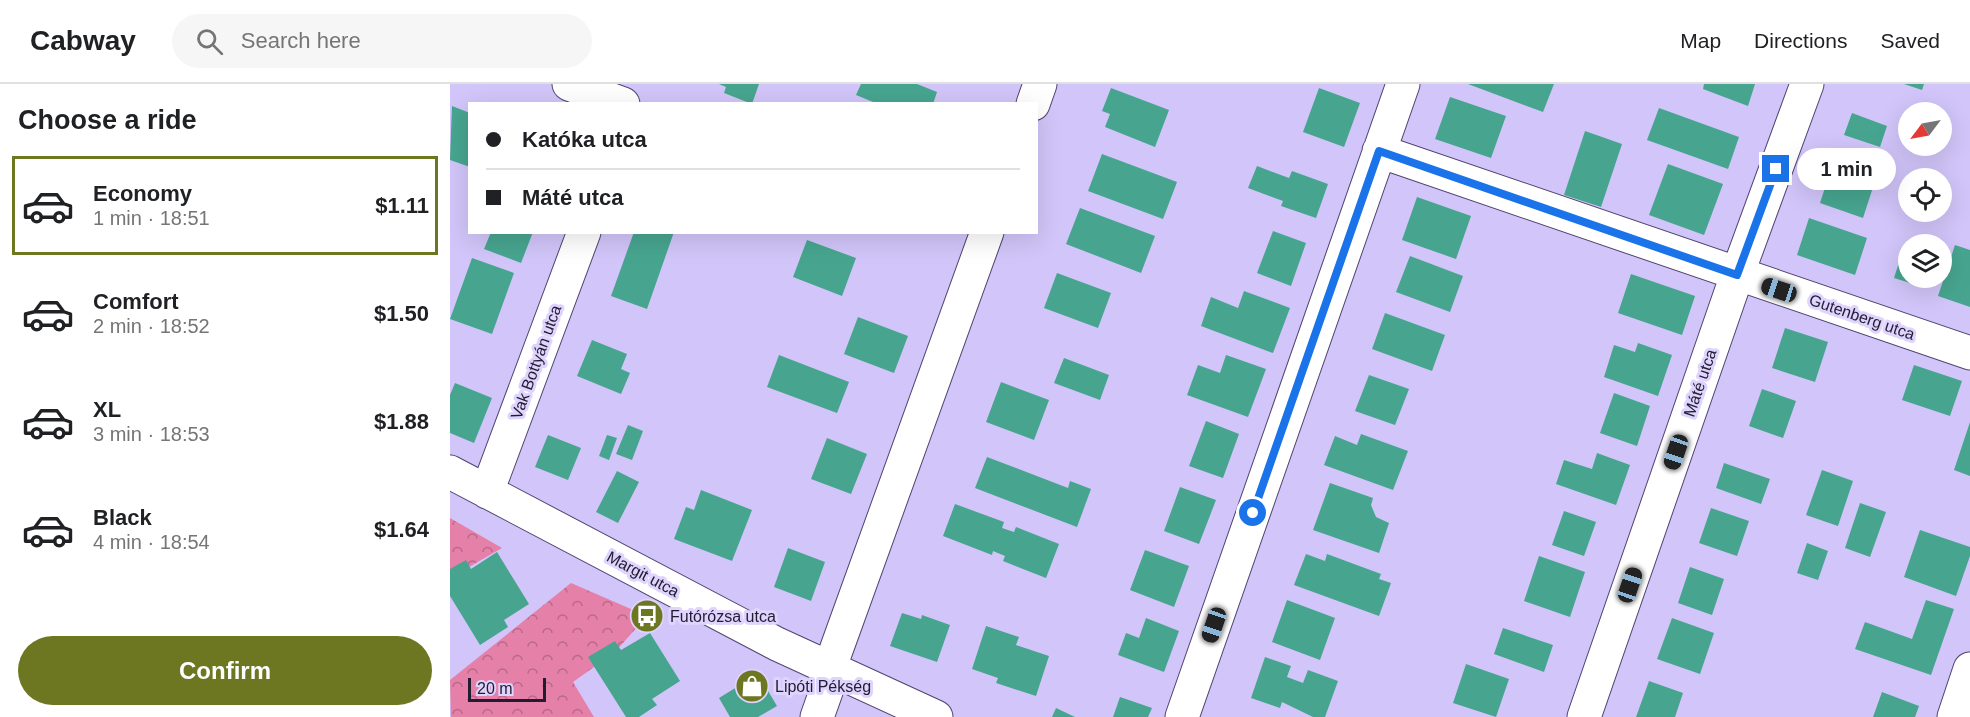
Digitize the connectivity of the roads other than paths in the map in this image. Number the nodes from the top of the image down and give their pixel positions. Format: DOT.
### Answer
graph roads {
  1 [pos="570,84"];
  2 [pos="639,84"];
  3 [pos="1040,84"];
  4 [pos="1403,84"];
  5 [pos="1807,84"];
  6 [pos="618,102"];
  7 [pos="633,102"];
  8 [pos="1034,102"];
  9 [pos="1379,151"];
  10 [pos="583,234"];
  11 [pos="986,234"];
  12 [pos="1737,275"];
  13 [pos="1970,353"];
  14 [pos="450,472"];
  15 [pos="487,492"];
  16 [pos="832,668"];
  17 [pos="1970,669"];
  18 [pos="818,717"];
  19 [pos="936,717"];
  20 [pos="1182,717"];
  21 [pos="1584,717"];
  22 [pos="1954,717"];
  1 -- 6 [label="street"];
  2 -- 7 [label="street"];
  3 -- 8 [label="street"];
  4 -- 9 [label="street"];
  5 -- 12 [label="street, Máté utca"];
  9 -- 12 [label="street, Gutenberg utca"];
  9 -- 20 [label="street"];
  10 -- 15 [label="street, Vak Bottyán utca"];
  11 -- 16 [label="street"];
  12 -- 13 [label="street, Gutenberg utca"];
  12 -- 21 [label="street, Máté utca"];
  14 -- 15 [label="street, Margit utca"];
  15 -- 16 [label="street, Margit utca"];
  16 -- 18 [label="street"];
  16 -- 19 [label="street, Margit utca"];
  17 -- 22 [label="street"];
}
